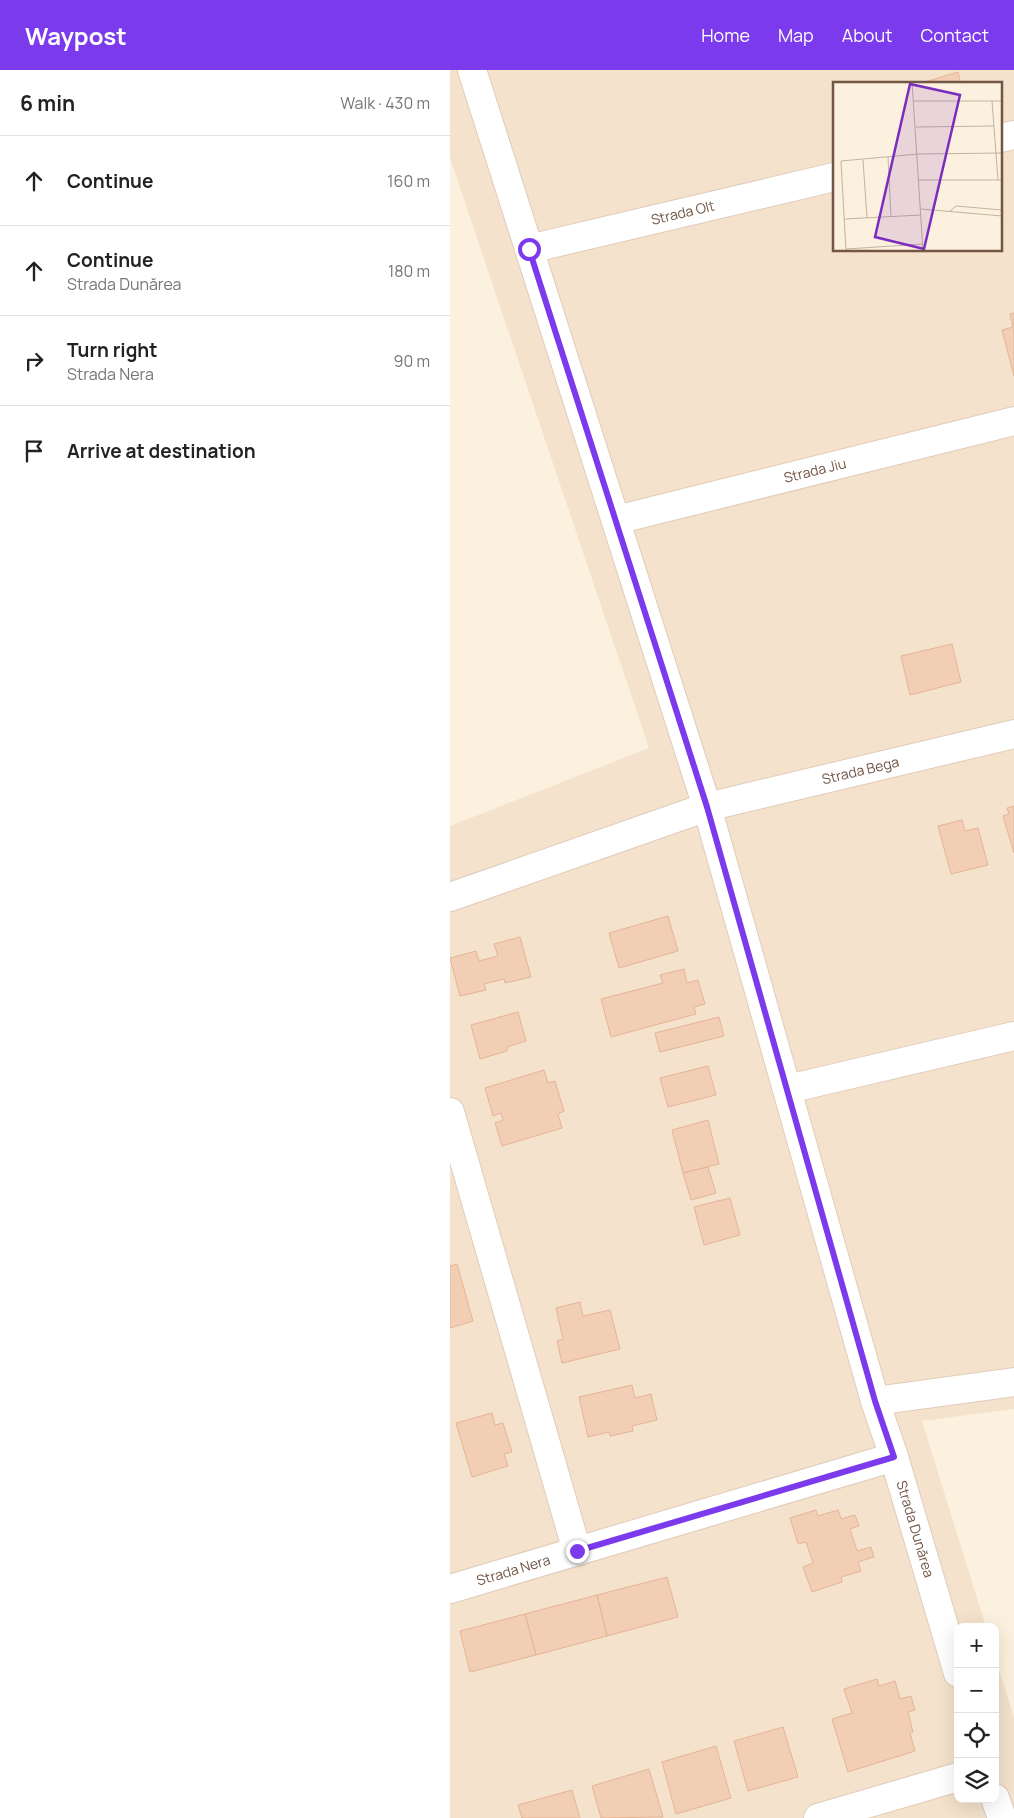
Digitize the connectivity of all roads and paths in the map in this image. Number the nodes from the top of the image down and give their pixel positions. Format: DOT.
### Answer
graph roads {
  1 [pos="472,70"];
  2 [pos="833,177"];
  3 [pos="529,249"];
  4 [pos="1014,421"];
  5 [pos="616,520"];
  6 [pos="1014,734"];
  7 [pos="707,807"];
  8 [pos="450,897"];
  9 [pos="1014,1036"];
  10 [pos="788,1089"];
  11 [pos="450,1112"];
  12 [pos="1014,1382"];
  13 [pos="875,1401"];
  14 [pos="894,1457"];
  15 [pos="577,1551"];
  16 [pos="450,1589"];
  17 [pos="957,1668"];
  18 [pos="954,1777"];
  19 [pos="997,1803"];
  20 [pos="818,1818"];
  21 [pos="1002,1818"];
  1 -- 3 [label="street, Strada Dunărea"];
  2 -- 3 [label="street, Strada Olt"];
  3 -- 5 [label="street, Strada Dunărea"];
  4 -- 5 [label="street, Strada Jiu"];
  5 -- 7 [label="street, Strada Dunărea"];
  6 -- 7 [label="street, Strada Bega"];
  7 -- 8 [label="street, Strada Bega"];
  7 -- 10 [label="street, Strada Dunărea"];
  9 -- 10 [label="street"];
  10 -- 13 [label="street, Strada Dunărea"];
  11 -- 15 [label="street"];
  12 -- 13 [label="street"];
  13 -- 14 [label="street, Strada Dunărea"];
  14 -- 15 [label="street, Strada Nera"];
  14 -- 17 [label="street, Strada Dunărea"];
  15 -- 16 [label="street, Strada Nera"];
  18 -- 20 [label="street"];
  19 -- 21 [label="street"];
}
